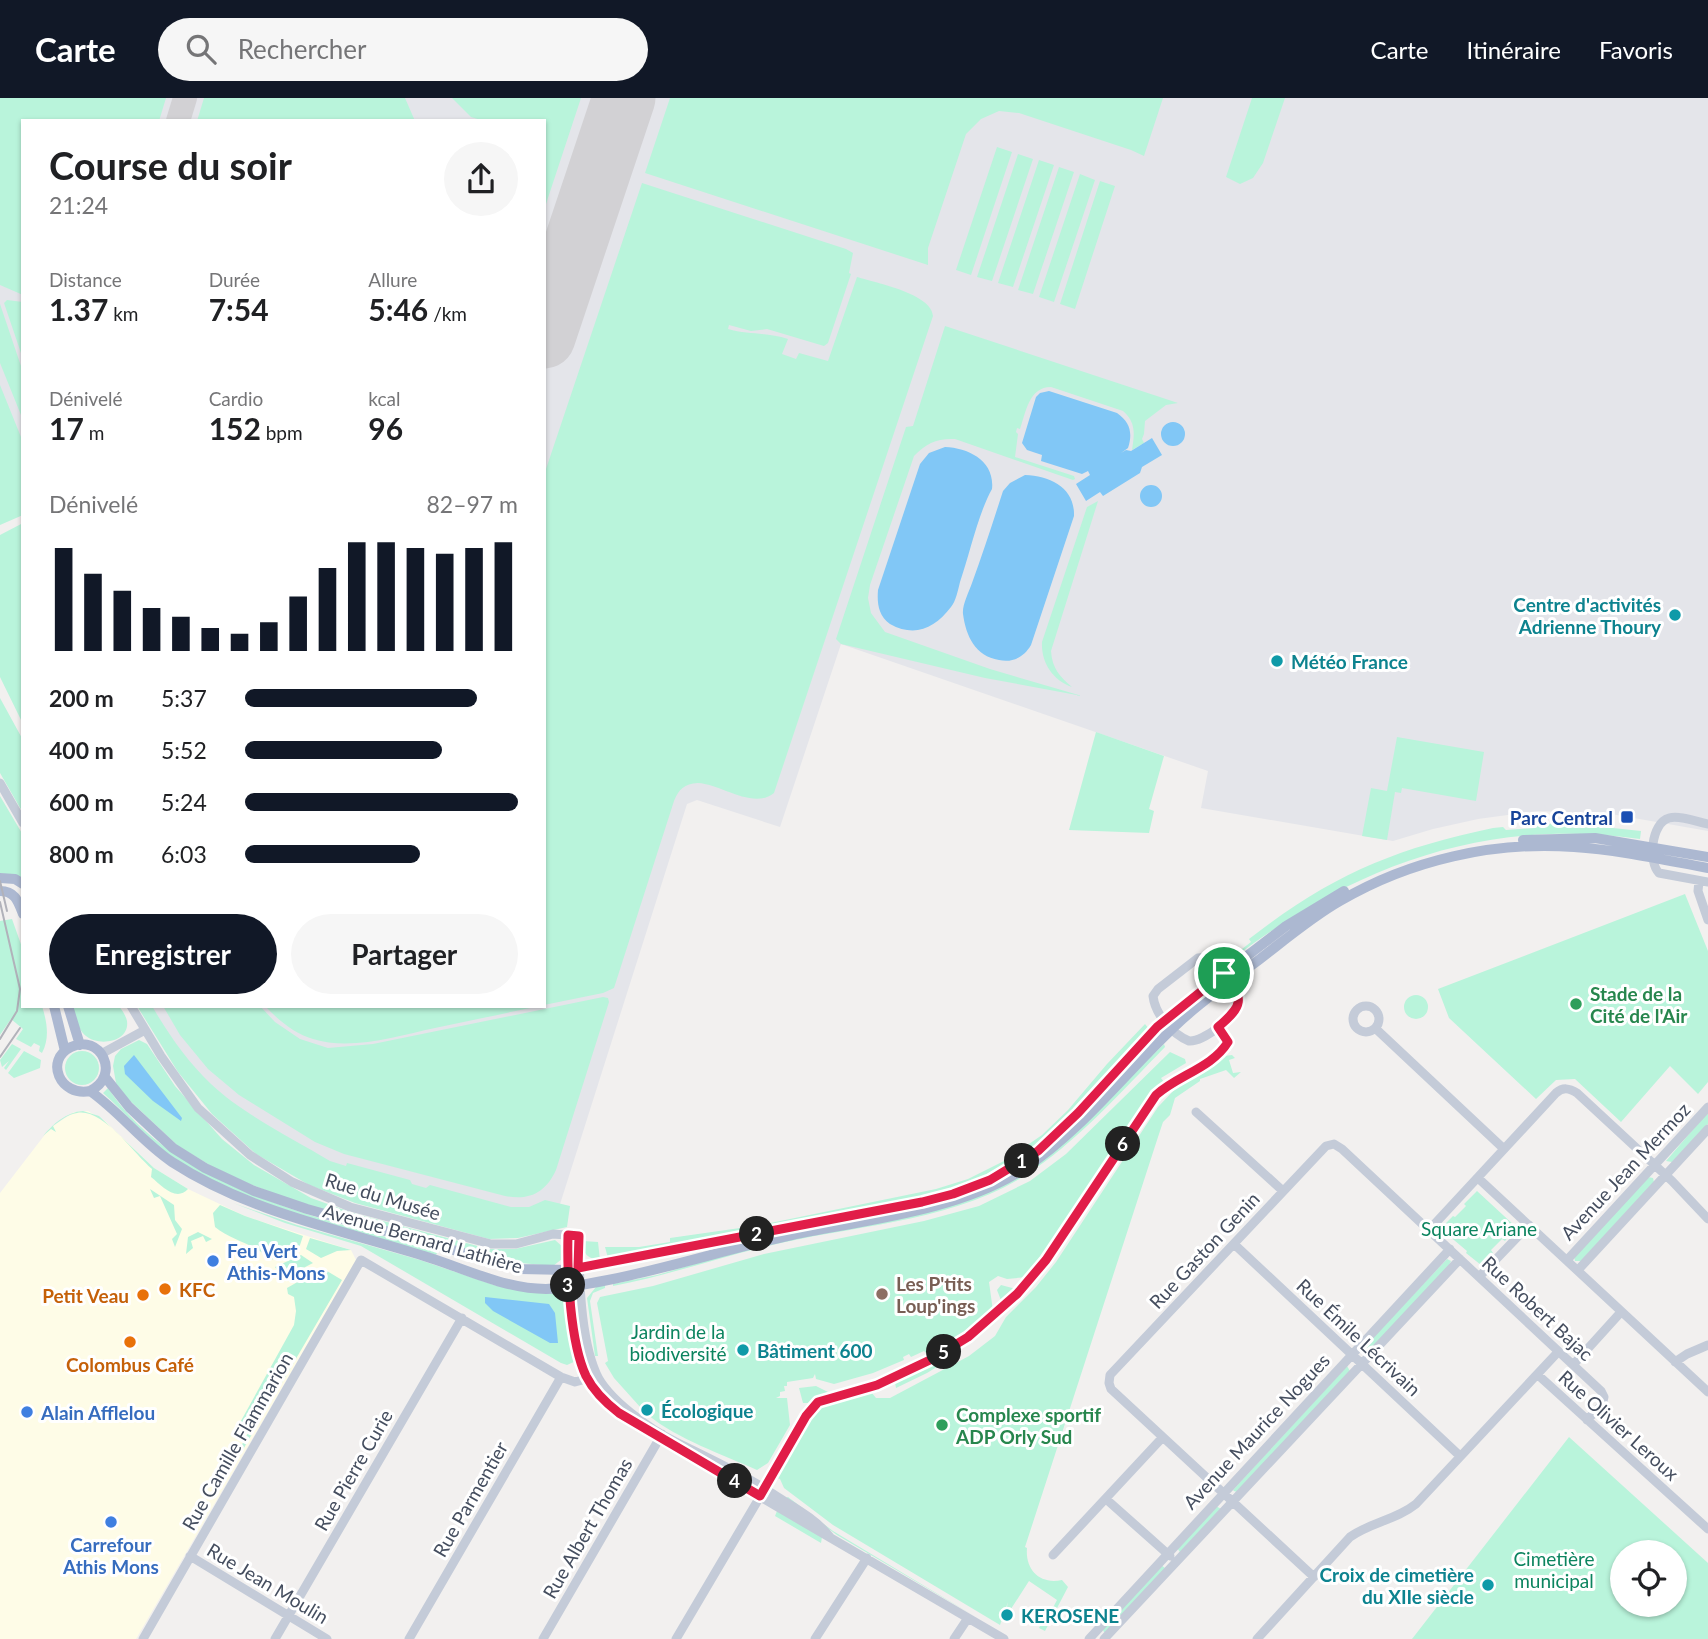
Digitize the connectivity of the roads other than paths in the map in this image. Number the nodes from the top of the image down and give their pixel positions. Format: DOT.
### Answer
graph roads {
  1 [pos="0,783"];
  2 [pos="21,819"];
  3 [pos="1708,824"];
  4 [pos="1653,852"];
  5 [pos="1708,857"];
  6 [pos="1708,868"];
  7 [pos="0,878"];
  8 [pos="1704,882"];
  9 [pos="21,883"];
  10 [pos="0,891"];
  11 [pos="21,910"];
  12 [pos="1708,920"];
  13 [pos="1227,977"];
  14 [pos="54,1008"];
  15 [pos="69,1008"];
  16 [pos="132,1008"];
  17 [pos="1168,1025"];
  18 [pos="1218,1027"];
  19 [pos="1375,1028"];
  20 [pos="145,1030"];
  21 [pos="80,1045"];
  22 [pos="65,1051"];
  23 [pos="101,1054"];
  24 [pos="105,1077"];
  25 [pos="90,1091"];
  26 [pos="1708,1107"];
  27 [pos="1196,1112"];
  28 [pos="1708,1129"];
  29 [pos="1330,1145"];
  30 [pos="1504,1149"];
  31 [pos="1655,1166"];
  32 [pos="1665,1176"];
  33 [pos="1478,1178"];
  34 [pos="1283,1191"];
  35 [pos="1708,1219"];
  36 [pos="1529,1225"];
  37 [pos="1429,1230"];
  38 [pos="568,1235"];
  39 [pos="1234,1244"];
  40 [pos="1450,1249"];
  41 [pos="1460,1259"];
  42 [pos="1567,1260"];
  43 [pos="572,1269"];
  44 [pos="1578,1270"];
  45 [pos="1479,1277"];
  46 [pos="574,1286"];
  47 [pos="1620,1312"];
  48 [pos="462,1318"];
  49 [pos="1708,1345"];
  50 [pos="1558,1352"];
  51 [pos="1351,1354"];
  52 [pos="1675,1362"];
  53 [pos="1362,1364"];
  54 [pos="1573,1365"];
  55 [pos="1538,1375"];
  56 [pos="561,1377"];
  57 [pos="592,1377"];
  58 [pos="1708,1392"];
  59 [pos="1587,1420"];
  60 [pos="661,1436"];
  61 [pos="1162,1438"];
  62 [pos="1460,1456"];
  63 [pos="762,1492"];
  64 [pos="1222,1493"];
  65 [pos="1106,1499"];
  66 [pos="1232,1503"];
  67 [pos="1708,1530"];
  68 [pos="1167,1553"];
  69 [pos="1054,1555"];
  70 [pos="190,1556"];
  71 [pos="867,1558"];
  72 [pos="1177,1563"];
  73 [pos="1314,1577"];
  74 [pos="289,1616"];
  75 [pos="968,1618"];
  76 [pos="143,1639"];
  77 [pos="275,1639"];
  78 [pos="327,1639"];
  79 [pos="409,1639"];
  80 [pos="543,1639"];
  81 [pos="676,1639"];
  82 [pos="815,1639"];
  83 [pos="954,1639"];
  84 [pos="1004,1639"];
  85 [pos="1089,1639"];
  86 [pos="1104,1639"];
  87 [pos="1257,1639"];
  1 -- 2 [label="street"];
  3 -- 4 [label="street"];
  4 -- 5 [label="main road, Avenue Bernard Lathière"];
  4 -- 6 [label="main road, Avenue Bernard Lathière"];
  4 -- 8 [label="street"];
  4 -- 13 [label="main road, Avenue Bernard Lathière"];
  7 -- 9 [label="main road"];
  8 -- 12 [label="street"];
  10 -- 11 [label="main road"];
  13 -- 17 [label="main road, Avenue Bernard Lathière"];
  13 -- 17 [label="street"];
  13 -- 18 [label="street"];
  14 -- 22 [label="main road, Avenue Bernard Lathière"];
  15 -- 21 [label="main road"];
  16 -- 20 [label="street, Rue du Musée"];
  17 -- 18 [label="street"];
  17 -- 43 [label="main road, Avenue Bernard Lathière"];
  17 -- 46 [label="main road, Avenue Bernard Lathière"];
  18 -- 63 [label="street"];
  19 -- 30 [label="street"];
  20 -- 23 [label="street"];
  20 -- 38 [label="street, Rue du Musée"];
  21 -- 22 [label="main road"];
  21 -- 23 [label="main road"];
  22 -- 25 [label="main road, Avenue Bernard Lathière"];
  23 -- 24 [label="main road, Avenue Bernard Lathière"];
  24 -- 25 [label="main road"];
  24 -- 43 [label="main road, Avenue Bernard Lathière"];
  25 -- 46 [label="main road, Avenue Bernard Lathière"];
  26 -- 31 [label="street, Avenue Jean Mermoz"];
  27 -- 34 [label="street"];
  28 -- 32 [label="street, Avenue Jean Mermoz"];
  29 -- 34 [label="street, Rue Gaston Genin"];
  29 -- 37 [label="street, Rue Robert Bajac"];
  30 -- 31 [label="street"];
  30 -- 33 [label="street"];
  31 -- 32 [label="street"];
  31 -- 42 [label="street, Avenue Jean Mermoz"];
  32 -- 35 [label="street"];
  32 -- 44 [label="street, Avenue Jean Mermoz"];
  33 -- 36 [label="street"];
  33 -- 37 [label="street"];
  34 -- 39 [label="street, Rue Gaston Genin"];
  36 -- 42 [label="street"];
  36 -- 45 [label="street"];
  37 -- 40 [label="street, Rue Robert Bajac"];
  38 -- 43 [label="street"];
  38 -- 43 [label="street, Rue du Musée"];
  39 -- 51 [label="street, Rue Émile Lécrivain"];
  39 -- 61 [label="street, Rue Gaston Genin"];
  40 -- 41 [label="street, Rue Robert Bajac"];
  40 -- 51 [label="street, Avenue Maurice Nogues"];
  41 -- 45 [label="street, Rue Robert Bajac"];
  41 -- 53 [label="street, Avenue Maurice Nogues"];
  42 -- 44 [label="street"];
  43 -- 46 [label="street"];
  44 -- 47 [label="street"];
  45 -- 50 [label="street, Rue Robert Bajac"];
  46 -- 57 [label="street"];
  47 -- 52 [label="street"];
  47 -- 54 [label="street"];
  48 -- 56 [label="street"];
  48 -- 70 [label="street, Rue Camille Flammarion"];
  48 -- 74 [label="street, Rue Pierre Curie"];
  49 -- 52 [label="street"];
  50 -- 54 [label="street, Rue Robert Bajac"];
  50 -- 55 [label="street"];
  51 -- 53 [label="street, Rue Émile Lécrivain"];
  51 -- 64 [label="street, Avenue Maurice Nogues"];
  52 -- 58 [label="street"];
  53 -- 62 [label="street, Rue Émile Lécrivain"];
  53 -- 66 [label="street, Avenue Maurice Nogues"];
  54 -- 59 [label="street, Rue Robert Bajac"];
  55 -- 59 [label="street, Rue Olivier Leroux"];
  55 -- 62 [label="street"];
  56 -- 57 [label="street"];
  56 -- 79 [label="street, Rue Parmentier"];
  57 -- 60 [label="street"];
  59 -- 67 [label="street, Rue Olivier Leroux"];
  60 -- 63 [label="street"];
  60 -- 80 [label="street, Rue Albert Thomas"];
  61 -- 64 [label="street"];
  61 -- 65 [label="street"];
  62 -- 73 [label="street"];
  63 -- 71 [label="street"];
  63 -- 81 [label="street"];
  64 -- 66 [label="street"];
  64 -- 68 [label="street, Avenue Maurice Nogues"];
  65 -- 68 [label="street"];
  65 -- 69 [label="street"];
  66 -- 72 [label="street, Avenue Maurice Nogues"];
  66 -- 73 [label="street"];
  68 -- 72 [label="street"];
  68 -- 85 [label="street, Avenue Maurice Nogues"];
  70 -- 74 [label="street, Rue Jean Moulin"];
  70 -- 76 [label="street, Rue Camille Flammarion"];
  71 -- 75 [label="street"];
  71 -- 82 [label="street"];
  72 -- 86 [label="street, Avenue Maurice Nogues"];
  73 -- 87 [label="street"];
  74 -- 77 [label="street, Rue Pierre Curie"];
  74 -- 78 [label="street, Rue Jean Moulin"];
  75 -- 83 [label="street"];
  75 -- 84 [label="street"];
}
